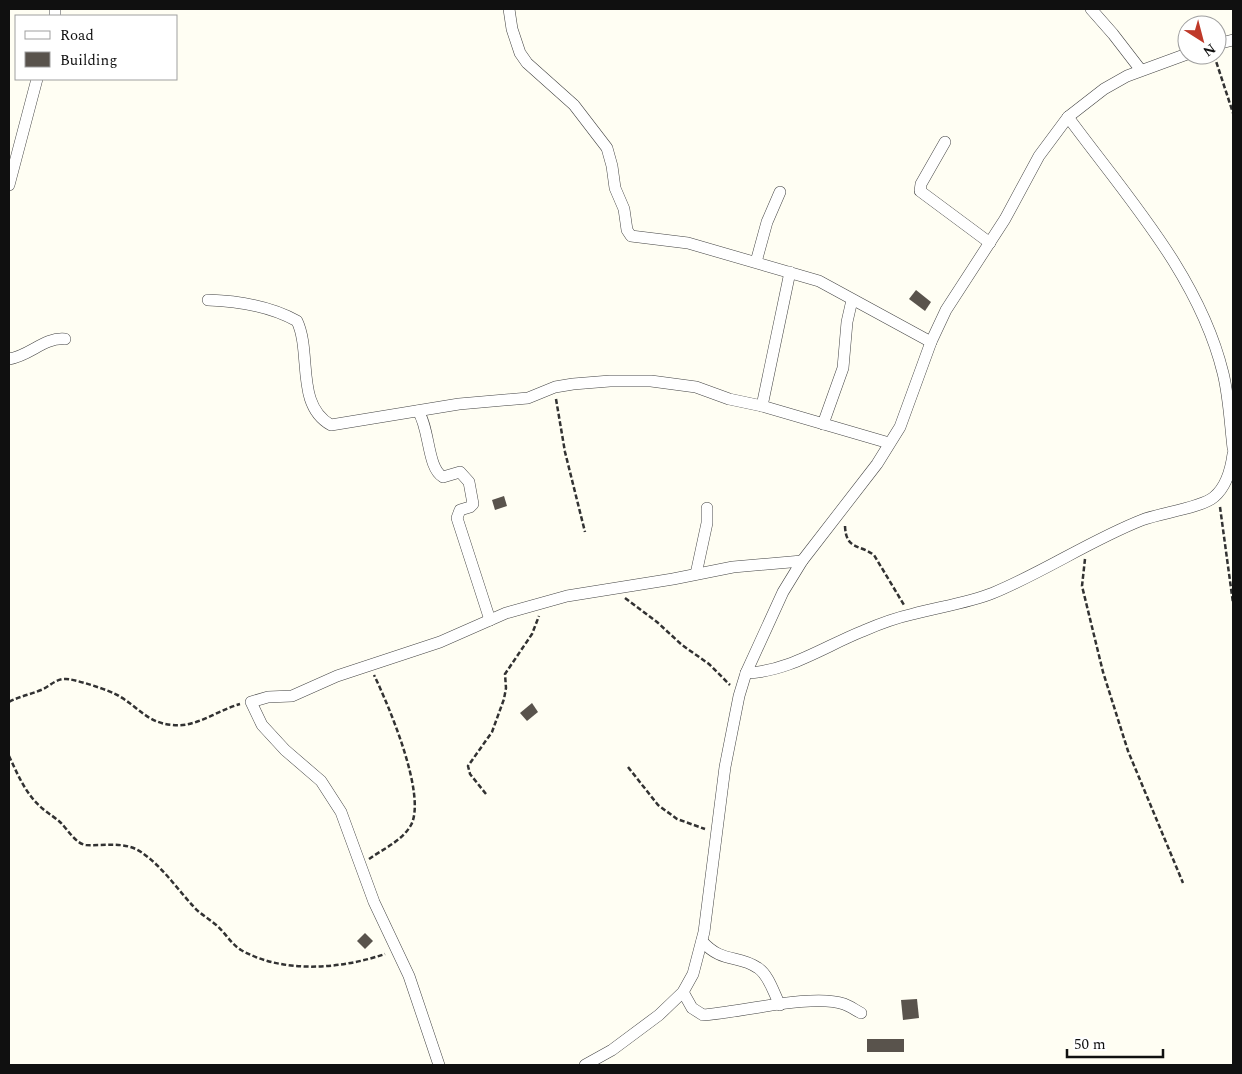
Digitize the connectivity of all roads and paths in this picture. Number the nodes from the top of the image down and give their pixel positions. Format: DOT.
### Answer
graph roads {
  1 [pos="510,9"];
  2 [pos="1091,9"];
  3 [pos="1177,57"];
  4 [pos="1217,65"];
  5 [pos="1140,70"];
  6 [pos="37,80"];
  7 [pos="1233,113"];
  8 [pos="1068,117"];
  9 [pos="945,142"];
  10 [pos="9,185"];
  11 [pos="780,192"];
  12 [pos="990,243"];
  13 [pos="756,262"];
  14 [pos="790,272"];
  15 [pos="208,300"];
  16 [pos="852,300"];
  17 [pos="65,339"];
  18 [pos="931,342"];
  19 [pos="9,359"];
  20 [pos="554,387"];
  21 [pos="762,406"];
  22 [pos="418,411"];
  23 [pos="823,424"];
  24 [pos="889,443"];
  25 [pos="1233,454"];
  26 [pos="1218,493"];
  27 [pos="844,507"];
  28 [pos="707,508"];
  29 [pos="585,532"];
  30 [pos="1086,548"];
  31 [pos="802,561"];
  32 [pos="696,574"];
  33 [pos="610,588"];
  34 [pos="546,602"];
  35 [pos="1233,603"];
  36 [pos="912,614"];
  37 [pos="490,620"];
  38 [pos="370,666"];
  39 [pos="746,673"];
  40 [pos="739,696"];
  41 [pos="9,702"];
  42 [pos="251,702"];
  43 [pos="9,756"];
  44 [pos="628,767"];
  45 [pos="486,794"];
  46 [pos="716,833"];
  47 [pos="360,865"];
  48 [pos="1183,883"];
  49 [pos="702,941"];
  50 [pos="396,950"];
  51 [pos="683,992"];
  52 [pos="780,1005"];
  53 [pos="861,1012"];
  54 [pos="439,1065"];
  55 [pos="585,1065"];
  1 -- 13 [label="street"];
  2 -- 5 [label="street"];
  3 -- 5 [label="street"];
  4 -- 7 [label="path"];
  5 -- 8 [label="street"];
  6 -- 10 [label="street"];
  8 -- 12 [label="street"];
  8 -- 25 [label="street"];
  9 -- 12 [label="street"];
  11 -- 13 [label="street"];
  12 -- 18 [label="street"];
  13 -- 14 [label="street"];
  14 -- 16 [label="street"];
  14 -- 21 [label="street"];
  15 -- 22 [label="street"];
  16 -- 18 [label="street"];
  16 -- 23 [label="street"];
  17 -- 19 [label="street"];
  18 -- 24 [label="street"];
  20 -- 21 [label="street"];
  20 -- 22 [label="street"];
  20 -- 29 [label="path"];
  21 -- 23 [label="street"];
  22 -- 37 [label="street"];
  23 -- 24 [label="street"];
  24 -- 27 [label="street"];
  25 -- 26 [label="street"];
  26 -- 30 [label="street"];
  26 -- 35 [label="path"];
  27 -- 31 [label="street"];
  27 -- 36 [label="path"];
  28 -- 32 [label="street"];
  30 -- 36 [label="street"];
  30 -- 48 [label="path"];
  31 -- 32 [label="street"];
  31 -- 39 [label="street"];
  32 -- 33 [label="street"];
  33 -- 34 [label="street"];
  33 -- 40 [label="path"];
  34 -- 37 [label="street"];
  34 -- 45 [label="path"];
  36 -- 39 [label="street"];
  37 -- 38 [label="street"];
  38 -- 42 [label="street"];
  38 -- 47 [label="path"];
  39 -- 40 [label="street"];
  40 -- 46 [label="street"];
  41 -- 42 [label="path"];
  42 -- 47 [label="street"];
  43 -- 50 [label="path"];
  44 -- 46 [label="path"];
  46 -- 49 [label="street"];
  47 -- 50 [label="street"];
  49 -- 51 [label="street"];
  49 -- 52 [label="street"];
  50 -- 54 [label="street"];
  51 -- 52 [label="street"];
  51 -- 55 [label="street"];
  52 -- 53 [label="street"];
}
